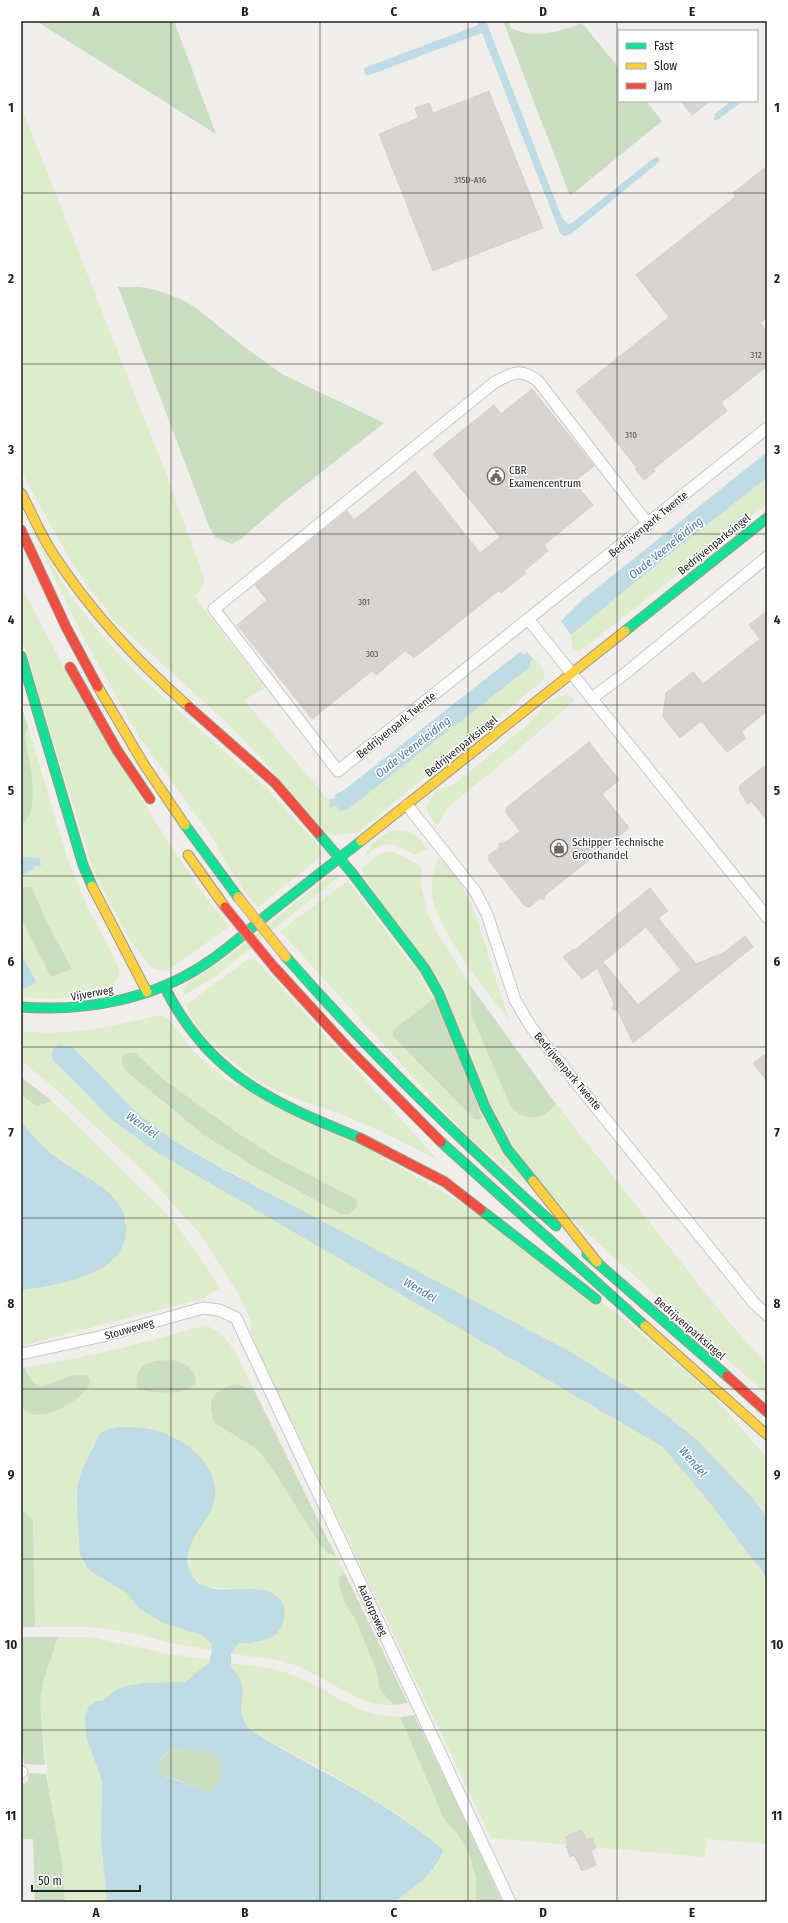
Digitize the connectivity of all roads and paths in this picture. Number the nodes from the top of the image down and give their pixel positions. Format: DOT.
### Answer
graph roads {
  1 [pos="767,428"];
  2 [pos="21,494"];
  3 [pos="767,518"];
  4 [pos="648,524"];
  5 [pos="21,530"];
  6 [pos="767,557"];
  7 [pos="528,619"];
  8 [pos="21,656"];
  9 [pos="67,660"];
  10 [pos="573,673"];
  11 [pos="592,698"];
  12 [pos="407,804"];
  13 [pos="156,809"];
  14 [pos="182,848"];
  15 [pos="340,858"];
  16 [pos="767,917"];
  17 [pos="164,986"];
  18 [pos="147,992"];
  19 [pos="21,1007"];
  20 [pos="597,1262"];
  21 [pos="603,1304"];
  22 [pos="616,1312"];
  23 [pos="767,1315"];
  24 [pos="236,1318"];
  25 [pos="672,1349"];
  26 [pos="21,1354"];
  27 [pos="767,1412"];
  28 [pos="767,1435"];
  29 [pos="510,1902"];
  1 -- 4 [label="street, Bedrijvenpark Twente"];
  2 -- 15 [label="main road"];
  3 -- 10 [label="main road, Bedrijvenparksingel"];
  4 -- 7 [label="street, Bedrijvenpark Twente"];
  4 -- 7 [label="street, Bedrijvenpark Twente"];
  5 -- 20 [label="main road, bridge"];
  6 -- 11 [label="street"];
  7 -- 10 [label="street"];
  8 -- 18 [label="main road"];
  9 -- 13 [label="main road"];
  10 -- 11 [label="street"];
  10 -- 12 [label="main road, Bedrijvenparksingel"];
  11 -- 16 [label="street"];
  12 -- 15 [label="main road, Bedrijvenparksingel"];
  12 -- 23 [label="street, Bedrijvenpark Twente"];
  14 -- 25 [label="main road, bridge"];
  15 -- 17 [label="main road, Bedrijvenparksingel"];
  15 -- 20 [label="main road"];
  17 -- 18 [label="main road, Vijverweg"];
  17 -- 21 [label="main road"];
  18 -- 19 [label="main road, Vijverweg"];
  20 -- 27 [label="main road, Bedrijvenparksingel"];
  22 -- 25 [label="main road"];
  24 -- 26 [label="street, Stouweweg"];
  24 -- 29 [label="street, Aadorpsweg"];
  25 -- 28 [label="main road"];
}
